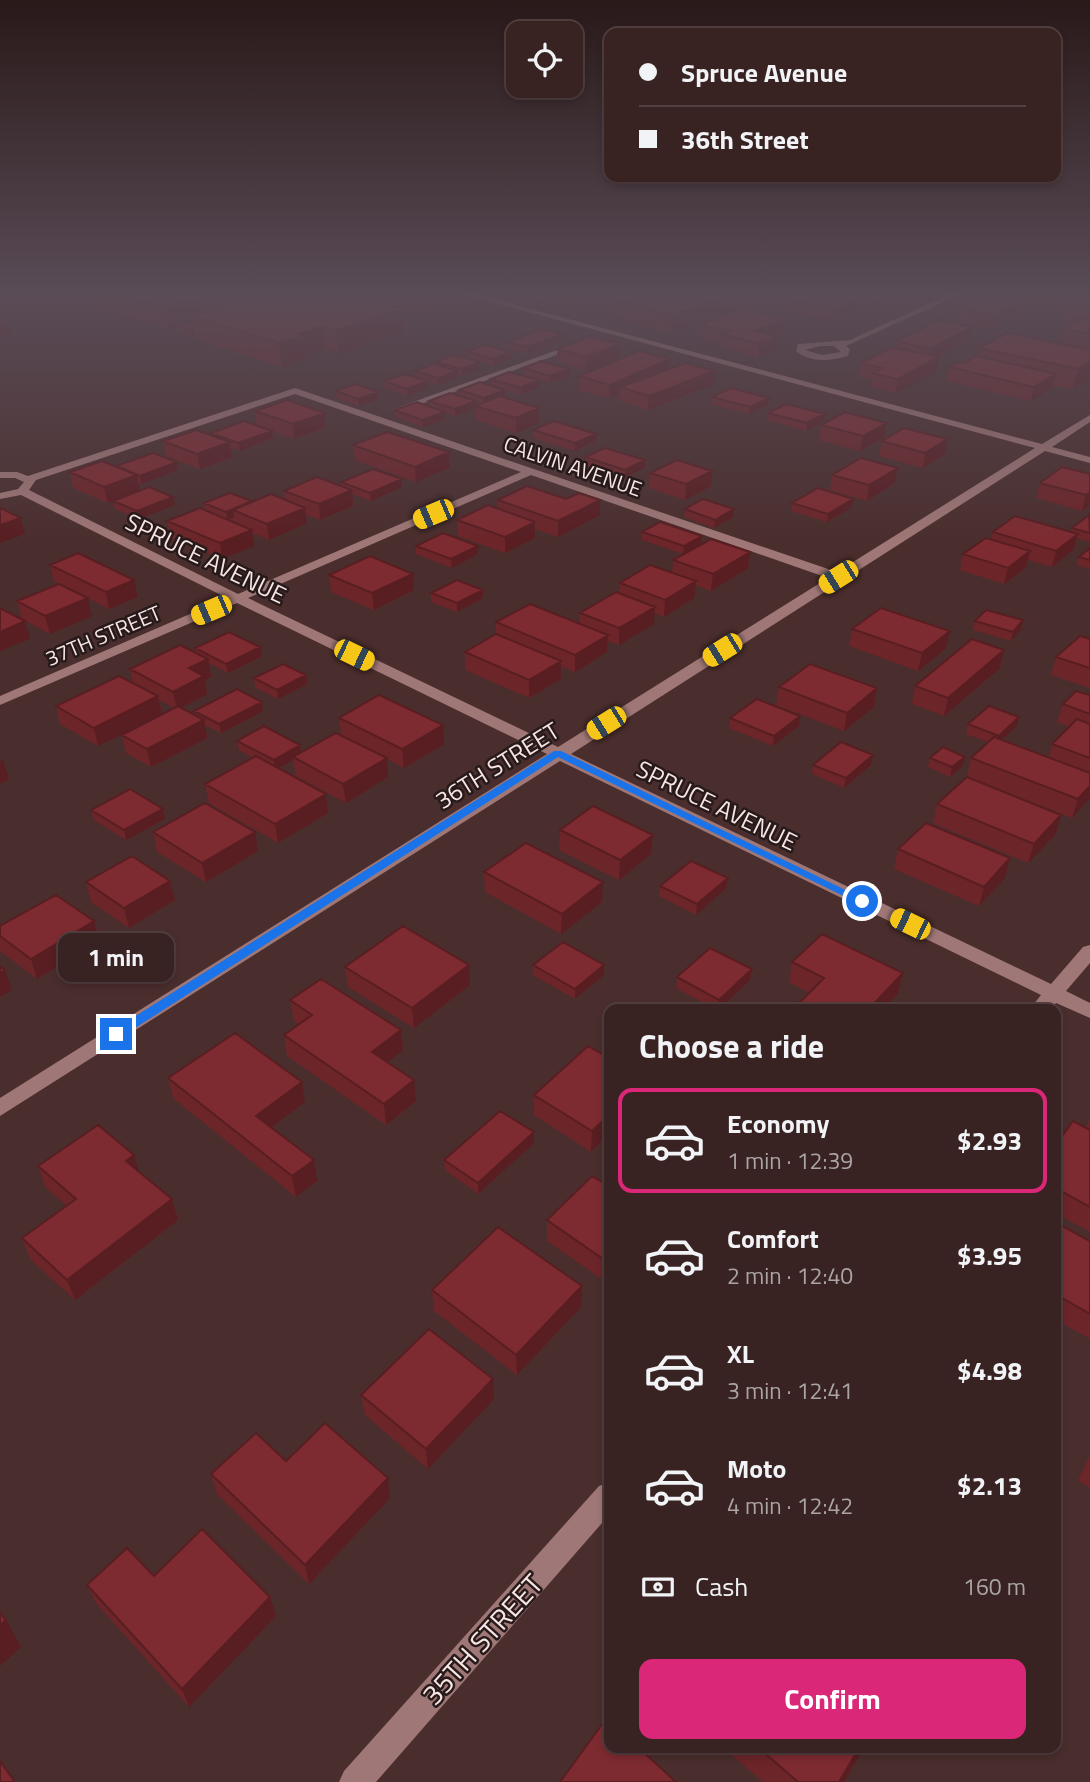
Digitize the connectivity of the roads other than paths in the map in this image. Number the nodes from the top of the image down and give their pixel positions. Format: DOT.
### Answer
graph roads {
  1 [pos="489,377"];
  2 [pos="781,377"];
  3 [pos="396,410"];
  4 [pos="1090,418"];
  5 [pos="1044,447"];
  6 [pos="1090,460"];
  7 [pos="530,472"];
  8 [pos="0,475"];
  9 [pos="26,485"];
  10 [pos="0,496"];
  11 [pos="838,577"];
  12 [pos="237,598"];
  13 [pos="0,701"];
  14 [pos="558,753"];
  15 [pos="1090,951"];
  16 [pos="1054,994"];
  17 [pos="1045,1004"];
  18 [pos="1090,1011"];
  19 [pos="0,1108"];
  20 [pos="604,1501"];
  21 [pos="355,1782"];
  1 -- 3 [label="street"];
  2 -- 5 [label="street"];
  4 -- 5 [label="street, 36TH STREET"];
  5 -- 6 [label="street"];
  5 -- 11 [label="street, 36TH STREET"];
  7 -- 9 [label="street, CALVIN AVENUE"];
  7 -- 11 [label="street, CALVIN AVENUE"];
  7 -- 12 [label="street, 37TH STREET"];
  8 -- 9 [label="street"];
  9 -- 10 [label="street"];
  9 -- 12 [label="street, SPRUCE AVENUE"];
  11 -- 14 [label="street, 36TH STREET"];
  12 -- 13 [label="street, 37TH STREET"];
  12 -- 14 [label="street, SPRUCE AVENUE"];
  14 -- 16 [label="street, SPRUCE AVENUE"];
  14 -- 19 [label="street, 36TH STREET"];
  15 -- 16 [label="street"];
  16 -- 17 [label="street"];
  16 -- 18 [label="street, SPRUCE AVENUE"];
  20 -- 21 [label="street, 35TH STREET"];
}
